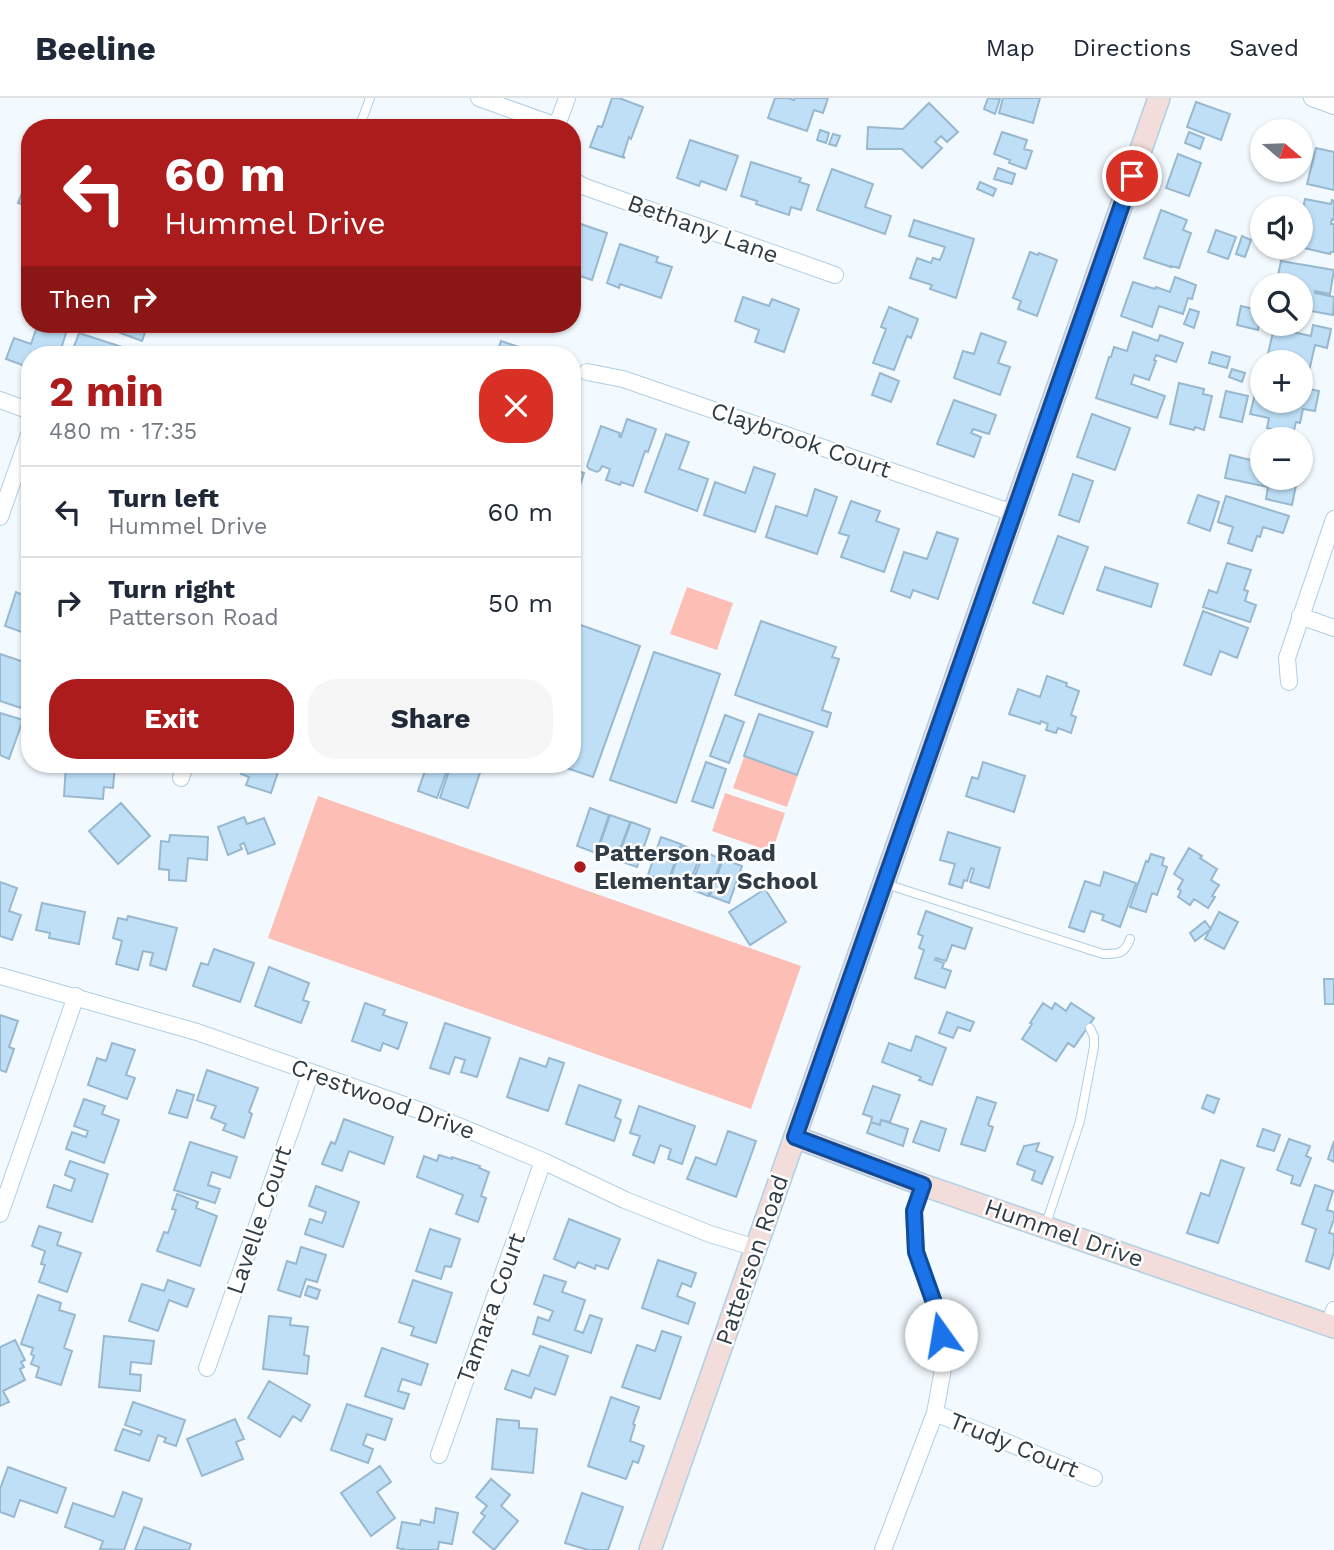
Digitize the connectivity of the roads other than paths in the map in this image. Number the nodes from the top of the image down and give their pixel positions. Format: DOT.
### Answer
graph roads {
  1 [pos="370,98"];
  2 [pos="479,98"];
  3 [pos="566,98"];
  4 [pos="1159,98"];
  5 [pos="1312,98"];
  6 [pos="1334,106"];
  7 [pos="362,119"];
  8 [pos="535,119"];
  9 [pos="559,119"];
  10 [pos="581,185"];
  11 [pos="835,275"];
  12 [pos="587,372"];
  13 [pos="0,400"];
  14 [pos="21,408"];
  15 [pos="21,458"];
  16 [pos="1013,513"];
  17 [pos="0,517"];
  18 [pos="1334,519"];
  19 [pos="1300,616"];
  20 [pos="1334,628"];
  21 [pos="1289,682"];
  22 [pos="884,884"];
  23 [pos="1130,939"];
  24 [pos="0,976"];
  25 [pos="76,996"];
  26 [pos="1090,1028"];
  27 [pos="311,1072"];
  28 [pos="795,1137"];
  29 [pos="544,1161"];
  30 [pos="923,1185"];
  31 [pos="0,1214"];
  32 [pos="1045,1227"];
  33 [pos="756,1248"];
  34 [pos="1332,1320"];
  35 [pos="207,1367"];
  36 [pos="935,1413"];
  37 [pos="439,1454"];
  38 [pos="1094,1478"];
  39 [pos="650,1550"];
  40 [pos="883,1550"];
  1 -- 7 [label="lane"];
  2 -- 8 [label="street"];
  3 -- 9 [label="street"];
  4 -- 16 [label="street, Patterson Road"];
  5 -- 6 [label="street"];
  10 -- 11 [label="street, Bethany Lane"];
  12 -- 16 [label="street, Claybrook Court"];
  13 -- 14 [label="street"];
  15 -- 17 [label="street"];
  16 -- 22 [label="street, Patterson Road"];
  18 -- 19 [label="street"];
  19 -- 20 [label="street"];
  19 -- 21 [label="street"];
  22 -- 23 [label="lane"];
  22 -- 28 [label="street, Patterson Road"];
  24 -- 25 [label="street, Crestwood Drive"];
  25 -- 27 [label="street, Crestwood Drive"];
  25 -- 31 [label="street"];
  26 -- 32 [label="lane"];
  27 -- 29 [label="street, Crestwood Drive"];
  27 -- 35 [label="street, Lavelle Court"];
  28 -- 30 [label="street, Hummel Drive"];
  28 -- 33 [label="street, Patterson Road"];
  29 -- 33 [label="street, Crestwood Drive"];
  29 -- 37 [label="street, Tamara Court"];
  30 -- 32 [label="street, Hummel Drive"];
  30 -- 36 [label="street"];
  32 -- 34 [label="street, Hummel Drive"];
  33 -- 39 [label="street, Patterson Road"];
  36 -- 38 [label="street, Trudy Court"];
  36 -- 40 [label="street"];
}
